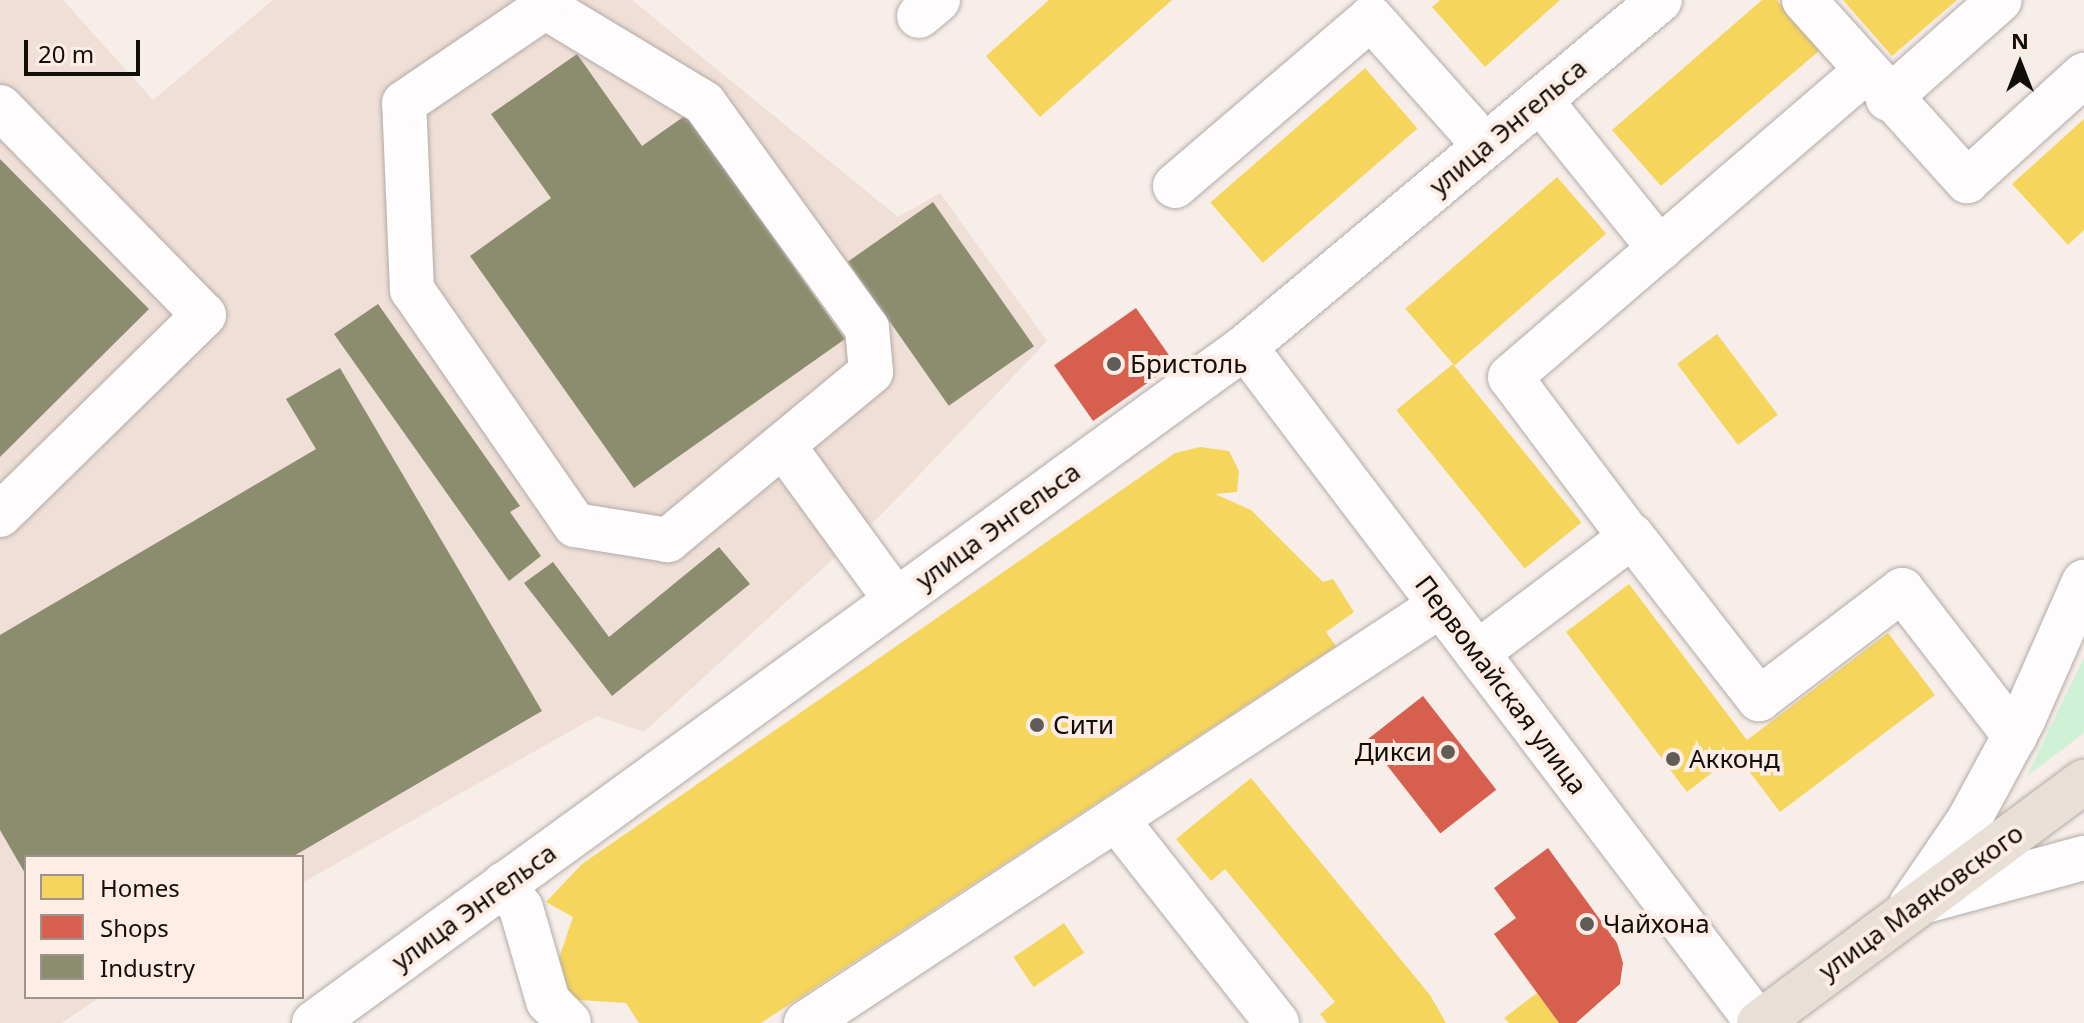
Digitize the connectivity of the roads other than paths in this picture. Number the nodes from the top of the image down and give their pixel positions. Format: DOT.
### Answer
graph roads {
  1 [pos="1660,0"];
  2 [pos="1804,0"];
  3 [pos="2000,0"];
  4 [pos="2084,75"];
  5 [pos="1877,85"];
  6 [pos="1540,100"];
  7 [pos="0,107"];
  8 [pos="1485,146"];
  9 [pos="1175,186"];
  10 [pos="1660,249"];
  11 [pos="1245,347"];
  12 [pos="785,448"];
  13 [pos="0,515"];
  14 [pos="1631,538"];
  15 [pos="2084,582"];
  16 [pos="896,600"];
  17 [pos="1441,605"];
  18 [pos="1477,653"];
  19 [pos="2015,736"];
  20 [pos="2084,782"];
  21 [pos="1116,819"];
  22 [pos="2084,858"];
  23 [pos="504,884"];
  24 [pos="1911,905"];
  25 [pos="314,1023"];
  26 [pos="569,1023"];
  27 [pos="806,1023"];
  28 [pos="1277,1023"];
  29 [pos="1758,1023"];
  1 -- 6 [label="street, улица Энгельса"];
  2 -- 5 [label="street"];
  3 -- 5 [label="street"];
  4 -- 5 [label="street"];
  5 -- 10 [label="street"];
  6 -- 8 [label="street, улица Энгельса"];
  6 -- 10 [label="street"];
  7 -- 13 [label="street"];
  8 -- 9 [label="street"];
  8 -- 11 [label="street, улица Энгельса"];
  10 -- 14 [label="street"];
  11 -- 16 [label="street, улица Энгельса"];
  11 -- 17 [label="street, Первомайская улица"];
  12 -- 12 [label="street"];
  12 -- 16 [label="street"];
  14 -- 18 [label="street"];
  14 -- 19 [label="street"];
  15 -- 19 [label="street"];
  16 -- 23 [label="street, улица Энгельса"];
  17 -- 18 [label="street, Первомайская улица"];
  17 -- 21 [label="street"];
  18 -- 29 [label="street, Первомайская улица"];
  19 -- 24 [label="street"];
  20 -- 24 [label="main road, улица Маяковского"];
  21 -- 27 [label="street"];
  21 -- 28 [label="street"];
  22 -- 24 [label="street"];
  23 -- 25 [label="street, улица Энгельса"];
  23 -- 26 [label="street"];
  24 -- 29 [label="main road, улица Маяковского"];
}
